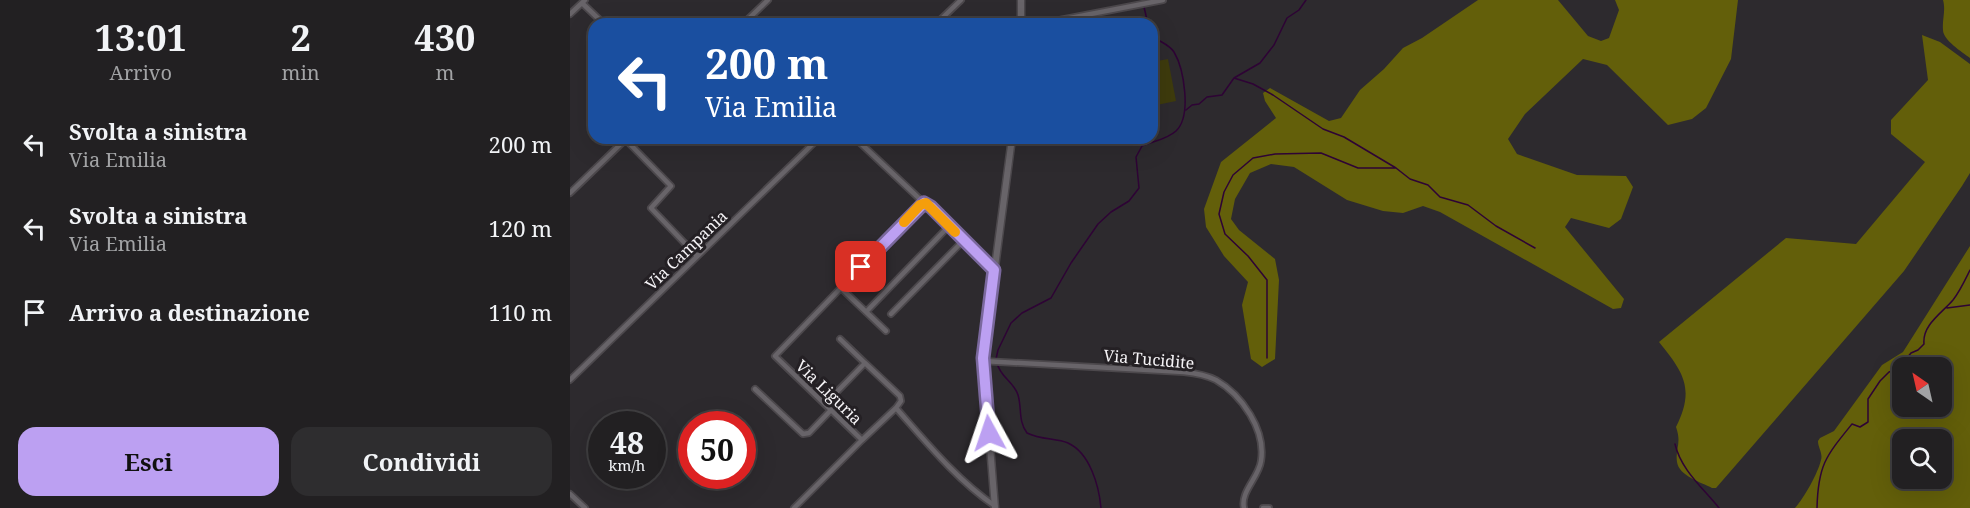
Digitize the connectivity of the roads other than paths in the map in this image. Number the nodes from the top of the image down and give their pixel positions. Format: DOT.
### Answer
graph roads {
  1 [pos="768,0"];
  2 [pos="961,0"];
  3 [pos="1021,0"];
  4 [pos="1163,0"];
  5 [pos="584,2"];
  6 [pos="570,14"];
  7 [pos="599,18"];
  8 [pos="749,18"];
  9 [pos="942,18"];
  10 [pos="1021,18"];
  11 [pos="1071,18"];
  12 [pos="622,144"];
  13 [pos="632,144"];
  14 [pos="813,144"];
  15 [pos="861,144"];
  16 [pos="1011,144"];
  17 [pos="570,193"];
  18 [pos="924,203"];
  19 [pos="949,226"];
  20 [pos="962,239"];
  21 [pos="697,256"];
  22 [pos="994,270"];
  23 [pos="841,288"];
  24 [pos="866,312"];
  25 [pos="891,314"];
  26 [pos="886,331"];
  27 [pos="840,339"];
  28 [pos="987,361"];
  29 [pos="865,363"];
  30 [pos="570,380"];
  31 [pos="755,389"];
  32 [pos="825,404"];
  33 [pos="896,408"];
  34 [pos="831,410"];
  35 [pos="862,440"];
  36 [pos="570,494"];
  37 [pos="995,507"];
  38 [pos="585,508"];
  39 [pos="794,508"];
  40 [pos="1244,508"];
  41 [pos="1263,508"];
  42 [pos="1269,508"];
  1 -- 8 [label="street"];
  2 -- 9 [label="street"];
  3 -- 10 [label="main road"];
  4 -- 11 [label="street"];
  5 -- 6 [label="street"];
  5 -- 7 [label="street"];
  12 -- 17 [label="street"];
  13 -- 21 [label="street"];
  14 -- 21 [label="street, Via Campania"];
  15 -- 18 [label="street"];
  16 -- 22 [label="main road"];
  18 -- 19 [label="street"];
  18 -- 23 [label="street"];
  19 -- 20 [label="street"];
  19 -- 24 [label="street"];
  20 -- 22 [label="street"];
  20 -- 25 [label="street"];
  21 -- 30 [label="street, Via Campania"];
  22 -- 28 [label="main road"];
  23 -- 24 [label="street"];
  23 -- 32 [label="street, Via Liguria"];
  24 -- 26 [label="street"];
  27 -- 29 [label="street"];
  28 -- 37 [label="main road"];
  28 -- 40 [label="street, Via Tucidite"];
  29 -- 32 [label="street"];
  29 -- 33 [label="street"];
  31 -- 34 [label="street"];
  32 -- 34 [label="street, Via Liguria"];
  33 -- 35 [label="street, Via Liguria"];
  33 -- 37 [label="street"];
  34 -- 35 [label="street, Via Liguria"];
  35 -- 39 [label="street"];
  36 -- 38 [label="street"];
  41 -- 42 [label="street"];
}
